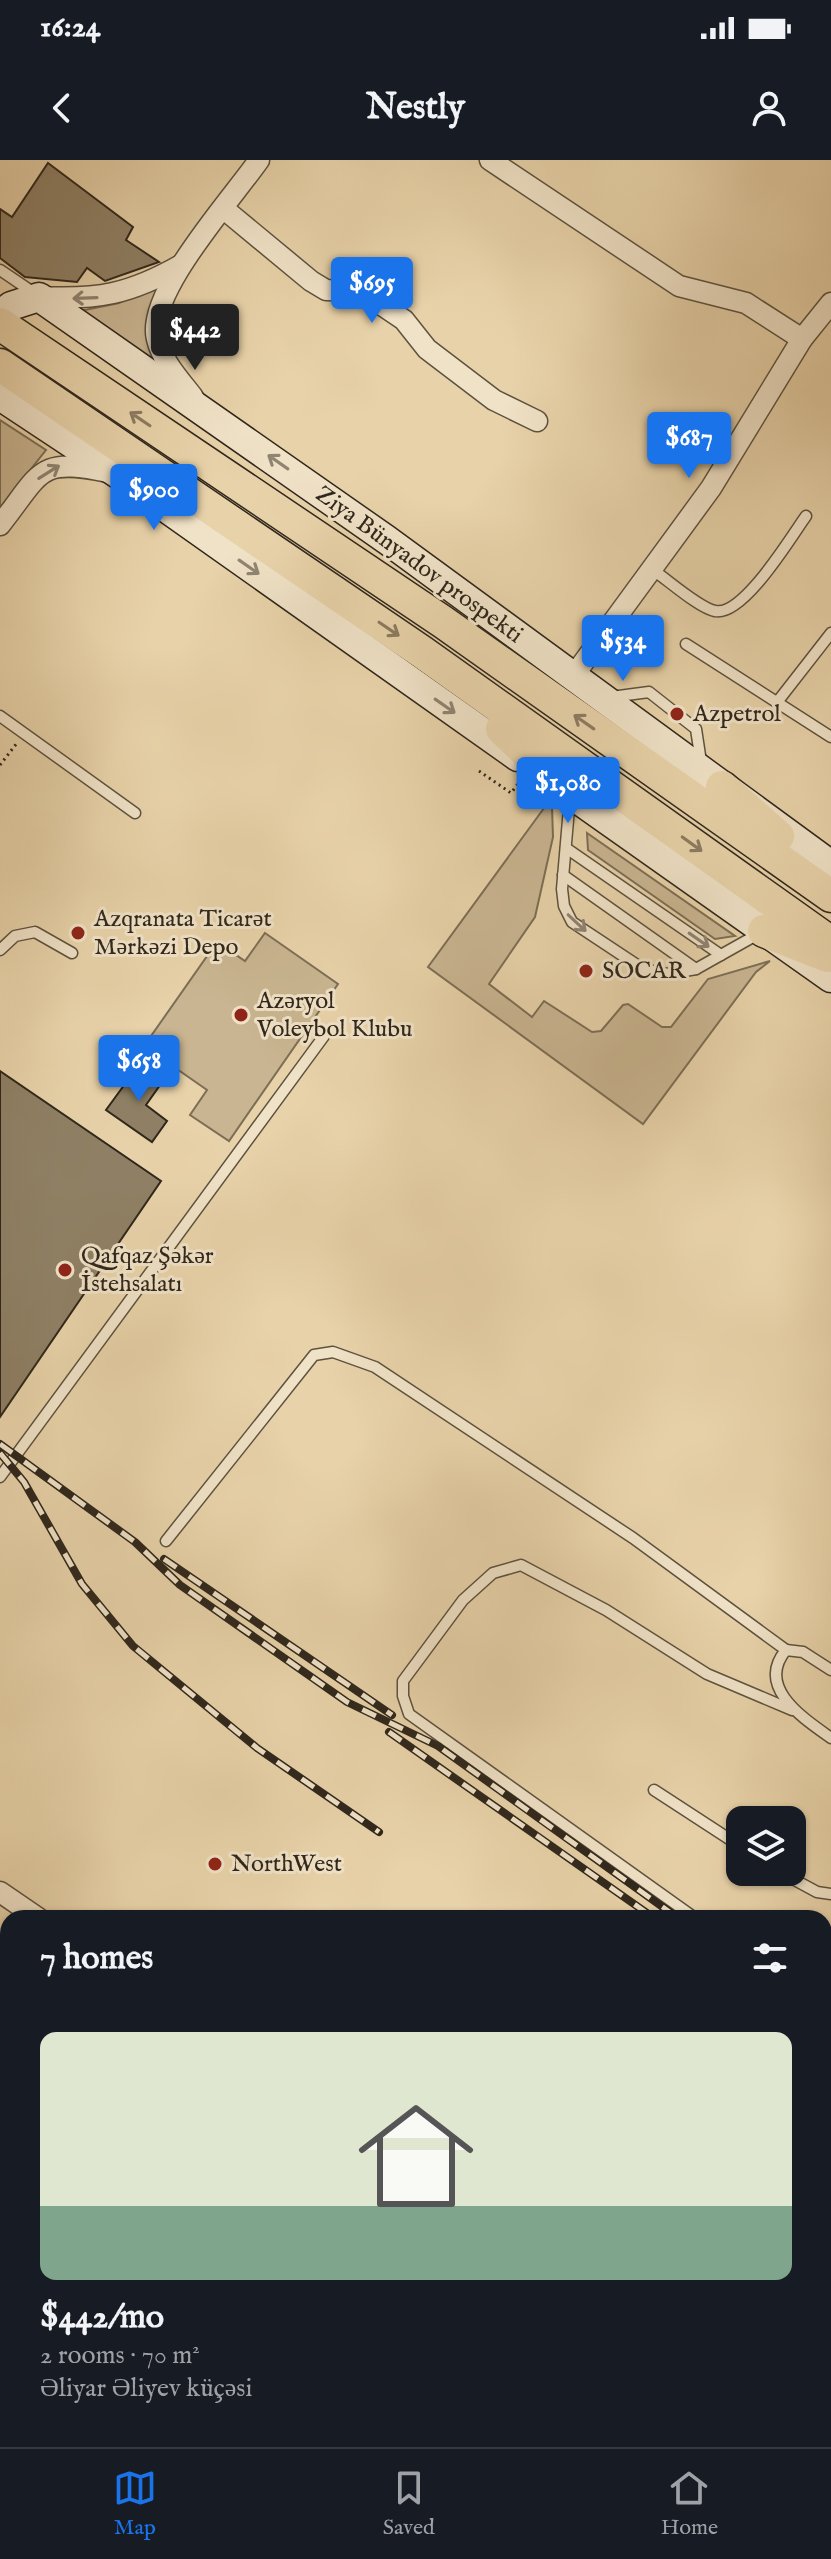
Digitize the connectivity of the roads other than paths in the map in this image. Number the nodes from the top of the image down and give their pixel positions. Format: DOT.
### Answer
graph roads {
  1 [pos="259,160"];
  2 [pos="490,160"];
  3 [pos="224,209"];
  4 [pos="181,265"];
  5 [pos="0,270"];
  6 [pos="39,297"];
  7 [pos="831,303"];
  8 [pos="0,315"];
  9 [pos="0,324"];
  10 [pos="802,339"];
  11 [pos="0,365"];
  12 [pos="0,396"];
  13 [pos="198,405"];
  14 [pos="537,421"];
  15 [pos="118,474"];
  16 [pos="806,516"];
  17 [pos="0,525"];
  18 [pos="653,570"];
  19 [pos="443,622"];
  20 [pos="831,633"];
  21 [pos="686,644"];
  22 [pos="422,652"];
  23 [pos="572,678"];
  24 [pos="778,701"];
  25 [pos="0,716"];
  26 [pos="831,737"];
  27 [pos="712,779"];
  28 [pos="571,795"];
  29 [pos="135,813"];
  30 [pos="566,848"];
  31 [pos="831,865"];
  32 [pos="563,875"];
  33 [pos="831,883"];
  34 [pos="831,896"];
  35 [pos="764,931"];
  36 [pos="831,943"];
  37 [pos="0,950"];
  38 [pos="72,953"];
  39 [pos="721,955"];
  40 [pos="831,957"];
  41 [pos="696,969"];
  42 [pos="831,978"];
  43 [pos="324,1036"];
  44 [pos="0,1477"];
  45 [pos="166,1541"];
  46 [pos="786,1650"];
  47 [pos="831,1670"];
  48 [pos="792,1710"];
  49 [pos="831,1738"];
  50 [pos="654,1790"];
  51 [pos="726,1837"];
  52 [pos="806,1886"];
  53 [pos="0,1892"];
  54 [pos="831,1894"];
  55 [pos="26,1910"];
  56 [pos="684,1910"];
  1 -- 3 [label="street"];
  2 -- 10 [label="street"];
  3 -- 4 [label="street"];
  3 -- 14 [label="street"];
  4 -- 6 [label="street, one-way"];
  4 -- 13 [label="street"];
  5 -- 6 [label="lane"];
  6 -- 8 [label="main road"];
  6 -- 13 [label="main road, Ziya Bünyadov prospekti"];
  7 -- 10 [label="street"];
  19 -- 9 [label="main road, Ziya Bünyadov prospekti, one-way"];
  10 -- 18 [label="street"];
  11 -- 22 [label="main road, one-way"];
  12 -- 15 [label="main road"];
  23 -- 13 [label="main road, Ziya Bünyadov prospekti, one-way"];
  17 -- 15 [label="street, one-way"];
  15 -- 28 [label="main road, one-way"];
  16 -- 18 [label="lane"];
  18 -- 23 [label="street"];
  19 -- 23 [label="main road"];
  34 -- 19 [label="main road, Ziya Bünyadov prospekti, one-way"];
  20 -- 24 [label="lane"];
  21 -- 24 [label="lane"];
  22 -- 28 [label="main road"];
  22 -- 36 [label="main road, one-way"];
  23 -- 27 [label="main road, Ziya Bünyadov prospekti"];
  24 -- 26 [label="lane"];
  25 -- 29 [label="lane"];
  27 -- 31 [label="main road, Ziya Bünyadov prospekti"];
  27 -- 33 [label="main road"];
  28 -- 30 [label="lane"];
  28 -- 35 [label="main road"];
  30 -- 32 [label="lane"];
  30 -- 39 [label="lane, one-way"];
  32 -- 41 [label="lane"];
  32 -- 41 [label="lane, one-way"];
  35 -- 39 [label="lane"];
  35 -- 40 [label="main road"];
  35 -- 42 [label="main road"];
  37 -- 38 [label="lane"];
  39 -- 41 [label="lane"];
  43 -- 44 [label="lane"];
  45 -- 46 [label="lane"];
  46 -- 47 [label="lane"];
  46 -- 48 [label="lane"];
  48 -- 49 [label="lane"];
  48 -- 56 [label="lane"];
  50 -- 51 [label="lane"];
  52 -- 54 [label="lane"];
  53 -- 55 [label="street"];
}
